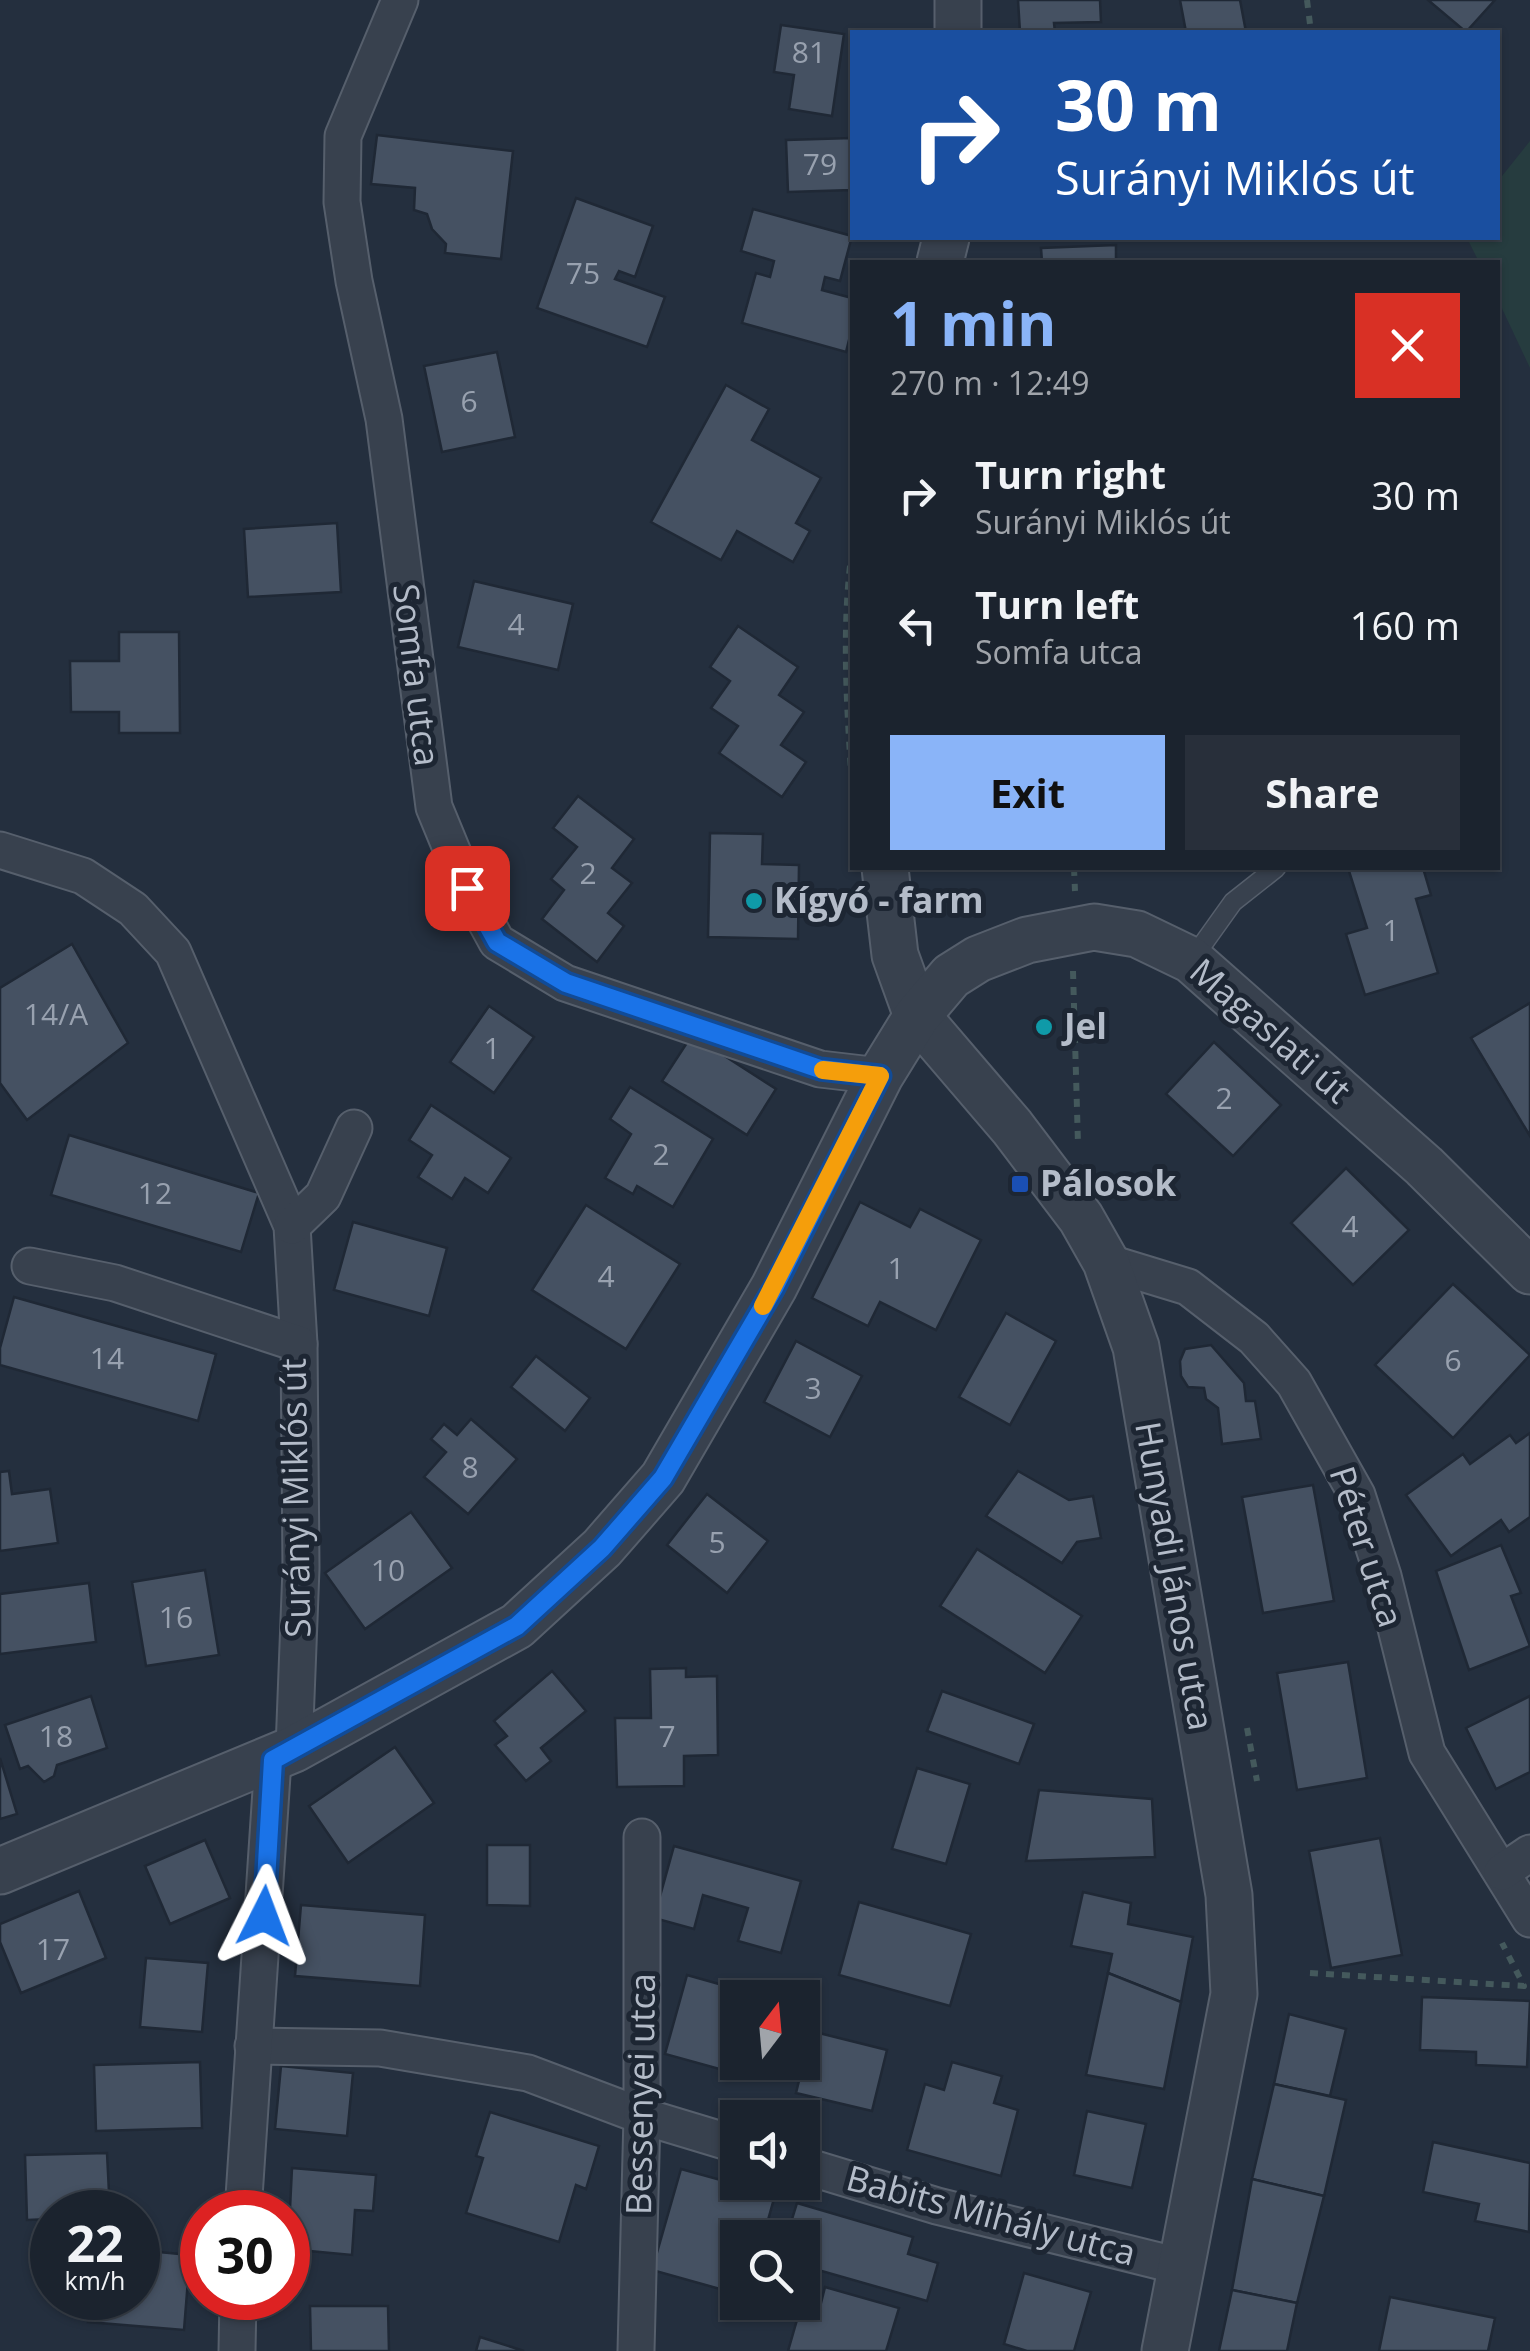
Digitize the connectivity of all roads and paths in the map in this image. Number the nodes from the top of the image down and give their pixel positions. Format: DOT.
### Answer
graph roads {
  1 [pos="400,0"];
  2 [pos="958,0"];
  3 [pos="1307,0"];
  4 [pos="958,30"];
  5 [pos="1311,30"];
  6 [pos="850,566"];
  7 [pos="850,756"];
  8 [pos="0,850"];
  9 [pos="885,870"];
  10 [pos="1273,870"];
  11 [pos="1072,954"];
  12 [pos="1191,960"];
  13 [pos="917,1016"];
  14 [pos="880,1076"];
  15 [pos="354,1128"];
  16 [pos="1079,1161"];
  17 [pos="292,1226"];
  18 [pos="1106,1262"];
  19 [pos="30,1266"];
  20 [pos="1530,1271"];
  21 [pos="299,1344"];
  22 [pos="283,1754"];
  23 [pos="642,1837"];
  24 [pos="1516,1863"];
  25 [pos="0,1872"];
  26 [pos="1530,1919"];
  27 [pos="1498,1936"];
  28 [pos="1310,1974"];
  29 [pos="253,2046"];
  30 [pos="642,2116"];
  31 [pos="720,2140"];
  32 [pos="820,2170"];
  33 [pos="244,2190"];
  34 [pos="1179,2266"];
  35 [pos="238,2320"];
  36 [pos="237,2351"];
  37 [pos="636,2351"];
  38 [pos="1166,2351"];
  1 -- 14 [label="street, Somfa utca"];
  2 -- 4 [label="street"];
  3 -- 5 [label="path"];
  6 -- 7 [label="path"];
  8 -- 17 [label="street"];
  9 -- 13 [label="street, Hunyadi János utca"];
  10 -- 12 [label="lane"];
  11 -- 16 [label="path"];
  12 -- 13 [label="street, Magaslati út"];
  12 -- 20 [label="street, Magaslati út"];
  13 -- 14 [label="street"];
  13 -- 18 [label="street, Hunyadi János utca"];
  14 -- 22 [label="street"];
  15 -- 17 [label="street"];
  17 -- 21 [label="street"];
  18 -- 24 [label="street, Péter utca"];
  18 -- 34 [label="street, Hunyadi János utca"];
  19 -- 21 [label="street, Surányi Miklós út"];
  21 -- 22 [label="street, Surányi Miklós út"];
  22 -- 25 [label="street"];
  22 -- 29 [label="street, Surányi Miklós út"];
  23 -- 30 [label="street, Bessenyei utca"];
  24 -- 26 [label="street, Péter utca"];
  27 -- 28 [label="path"];
  29 -- 30 [label="street"];
  29 -- 33 [label="street, Surányi Miklós út"];
  30 -- 31 [label="street"];
  30 -- 37 [label="street, Bessenyei utca"];
  32 -- 34 [label="street, Babits Mihály utca"];
  34 -- 38 [label="street, Hunyadi János utca"];
  35 -- 36 [label="street"];
}
